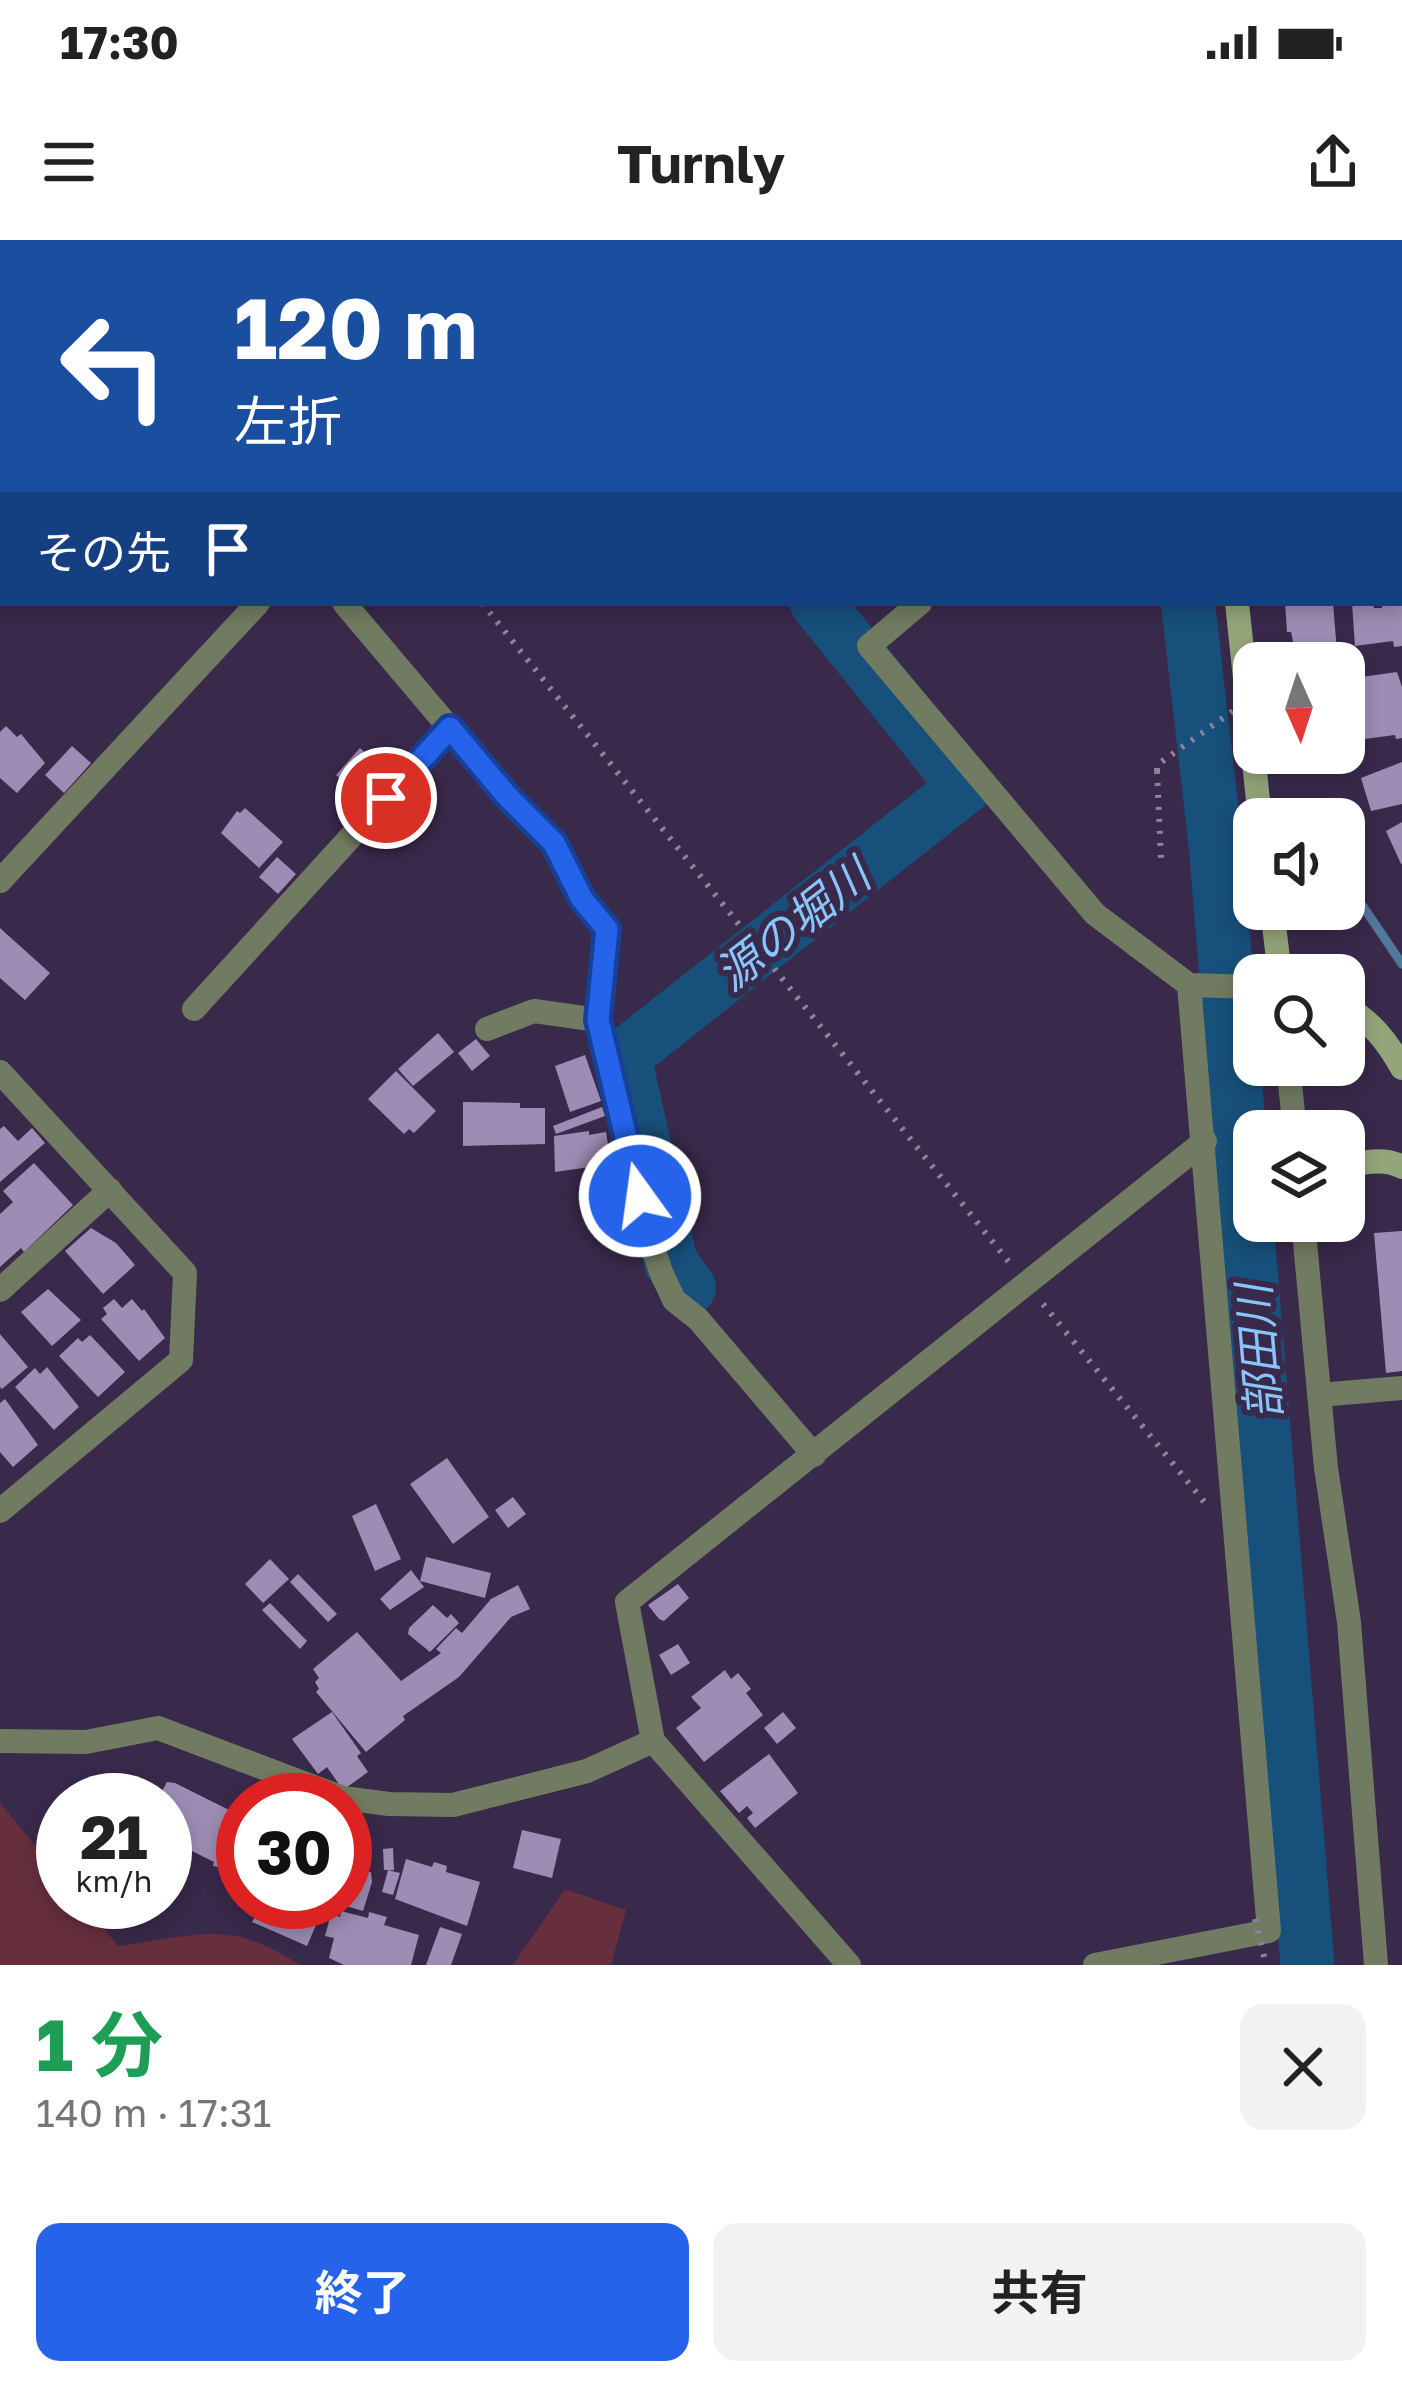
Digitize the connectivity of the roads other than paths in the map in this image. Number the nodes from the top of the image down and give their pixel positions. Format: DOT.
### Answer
graph roads {
  1 [pos="255,606"];
  2 [pos="347,606"];
  3 [pos="916,606"];
  4 [pos="1237,606"];
  5 [pos="450,728"];
  6 [pos="1259,798"];
  7 [pos="0,881"];
  8 [pos="1200,986"];
  9 [pos="1233,987"];
  10 [pos="194,1009"];
  11 [pos="1365,1019"];
  12 [pos="598,1020"];
  13 [pos="487,1029"];
  14 [pos="1402,1068"];
  15 [pos="0,1073"];
  16 [pos="1205,1141"];
  17 [pos="1365,1162"];
  18 [pos="1402,1167"];
  19 [pos="110,1190"];
  20 [pos="1305,1242"];
  21 [pos="0,1290"];
  22 [pos="1402,1388"];
  23 [pos="1319,1395"];
  24 [pos="814,1455"];
  25 [pos="0,1510"];
  26 [pos="0,1741"];
  27 [pos="653,1741"];
  28 [pos="849,1965"];
  29 [pos="1095,1965"];
  30 [pos="1376,1965"];
  1 -- 7 [label="street"];
  2 -- 5 [label="street"];
  3 -- 8 [label="street"];
  4 -- 6 [label="main road"];
  5 -- 10 [label="street"];
  5 -- 12 [label="street"];
  8 -- 9 [label="street"];
  8 -- 16 [label="street"];
  11 -- 14 [label="main road"];
  12 -- 13 [label="street"];
  12 -- 24 [label="street"];
  15 -- 19 [label="street"];
  16 -- 24 [label="street"];
  16 -- 29 [label="street"];
  17 -- 18 [label="main road"];
  19 -- 21 [label="street"];
  19 -- 25 [label="street"];
  20 -- 23 [label="street"];
  22 -- 23 [label="street"];
  23 -- 30 [label="street"];
  24 -- 27 [label="street"];
  26 -- 27 [label="street"];
  27 -- 28 [label="street"];
}
